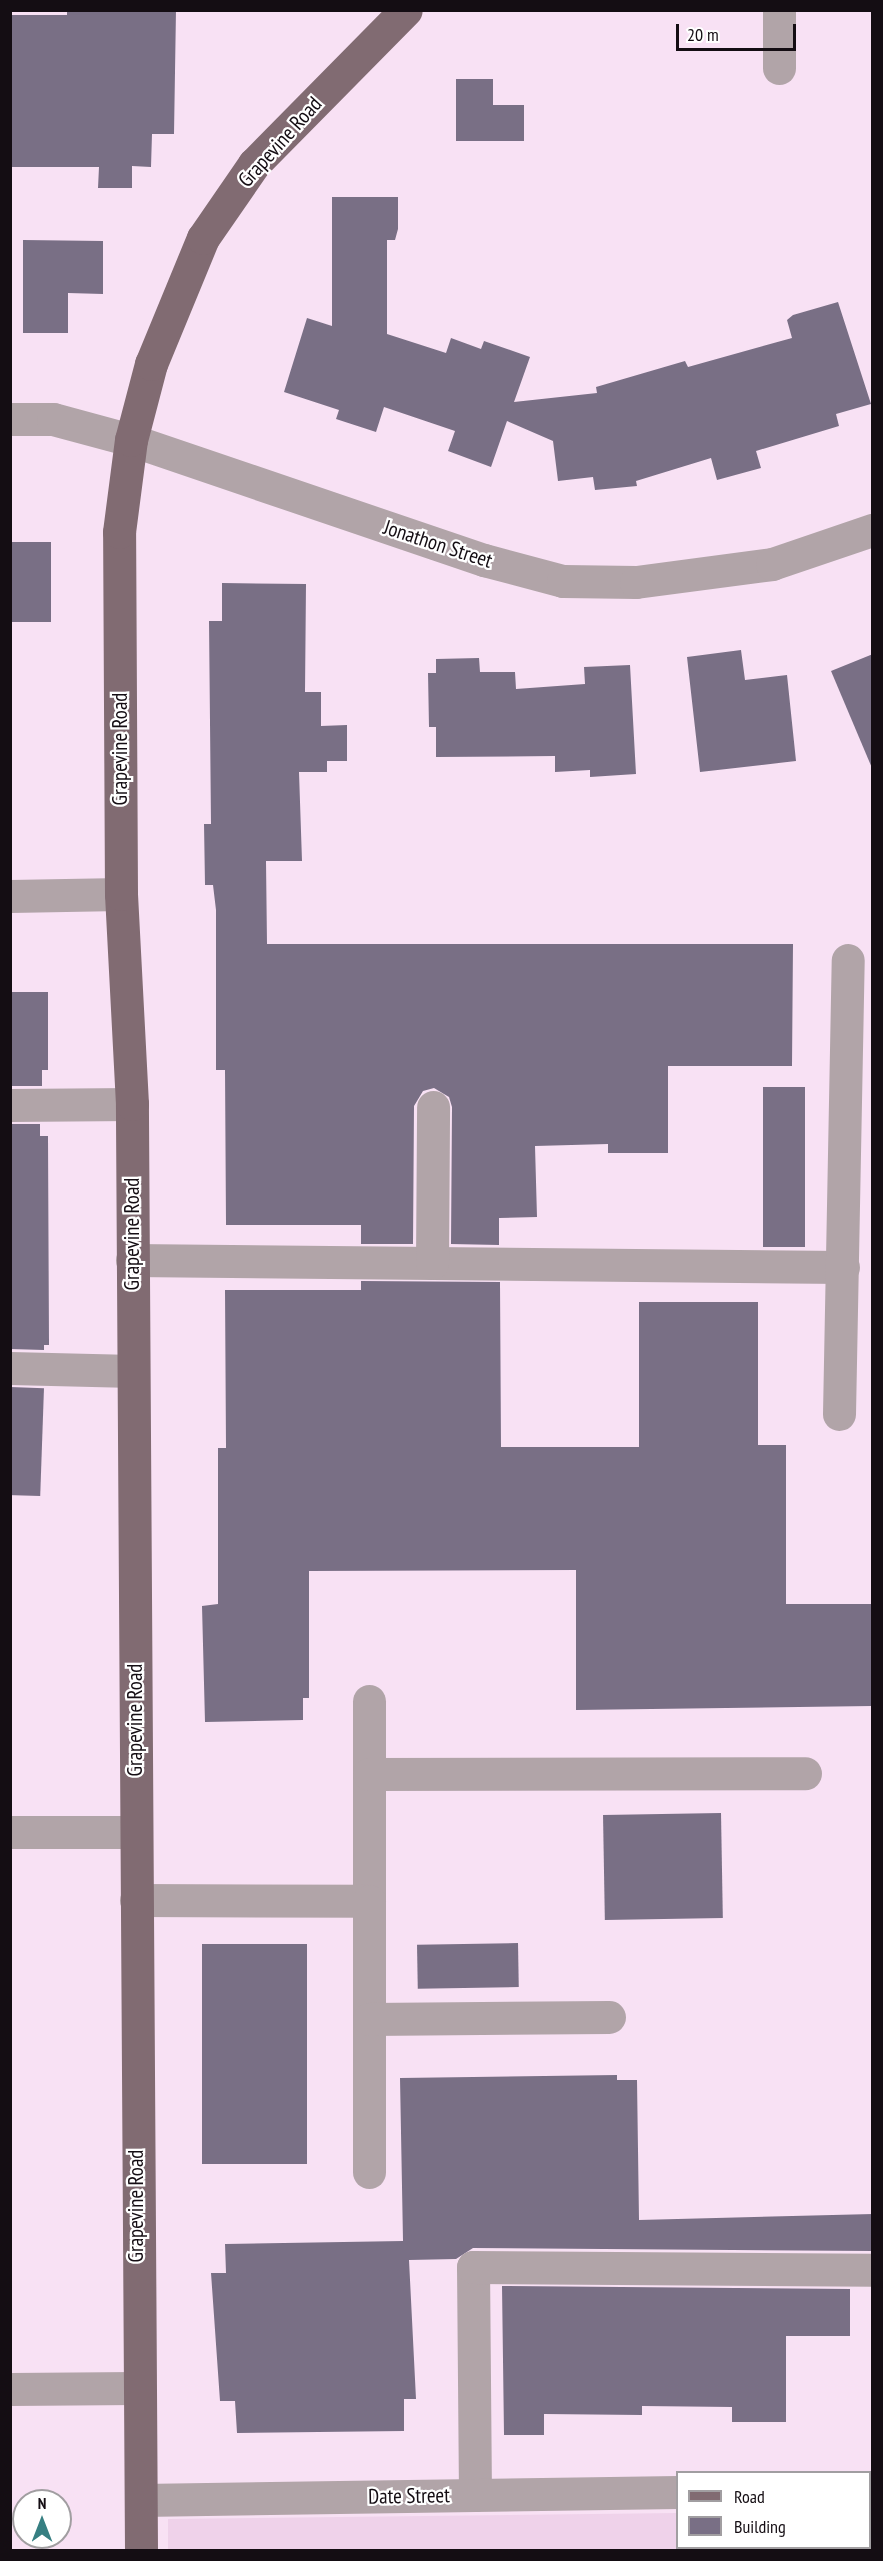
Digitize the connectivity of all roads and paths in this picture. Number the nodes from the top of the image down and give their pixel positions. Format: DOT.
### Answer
graph roads {
  1 [pos="406,10"];
  2 [pos="778,10"];
  3 [pos="778,68"];
  4 [pos="10,419"];
  5 [pos="131,440"];
  6 [pos="873,530"];
  7 [pos="121,894"];
  8 [pos="10,896"];
  9 [pos="848,960"];
  10 [pos="132,1104"];
  11 [pos="10,1105"];
  12 [pos="433,1107"];
  13 [pos="132,1260"];
  14 [pos="432,1263"];
  15 [pos="843,1267"];
  16 [pos="10,1368"];
  17 [pos="133,1371"];
  18 [pos="839,1414"];
  19 [pos="369,1701"];
  20 [pos="805,1773"];
  21 [pos="369,1774"];
  22 [pos="10,1832"];
  23 [pos="136,1832"];
  24 [pos="136,1900"];
  25 [pos="369,1901"];
  26 [pos="609,2017"];
  27 [pos="369,2019"];
  28 [pos="369,2172"];
  29 [pos="873,2270"];
  30 [pos="136,2388"];
  31 [pos="10,2389"];
  32 [pos="676,2492"];
  33 [pos="475,2495"];
  34 [pos="141,2500"];
  35 [pos="141,2550"];
  1 -- 5 [label="main road, Grapevine Road"];
  2 -- 3 [label="street"];
  4 -- 5 [label="street, Jonathon Street"];
  5 -- 6 [label="street, Jonathon Street"];
  5 -- 7 [label="main road, Grapevine Road"];
  7 -- 8 [label="street"];
  7 -- 10 [label="main road, Grapevine Road"];
  9 -- 15 [label="street"];
  10 -- 11 [label="street"];
  10 -- 13 [label="main road, Grapevine Road"];
  12 -- 14 [label="street"];
  13 -- 14 [label="street"];
  13 -- 17 [label="main road, Grapevine Road"];
  14 -- 15 [label="street"];
  15 -- 18 [label="street"];
  16 -- 17 [label="street"];
  17 -- 23 [label="main road, Grapevine Road"];
  19 -- 21 [label="street"];
  20 -- 21 [label="street"];
  21 -- 25 [label="street"];
  22 -- 23 [label="street"];
  23 -- 24 [label="main road, Grapevine Road"];
  24 -- 25 [label="street"];
  24 -- 30 [label="main road, Grapevine Road"];
  25 -- 27 [label="street"];
  26 -- 27 [label="street"];
  27 -- 28 [label="street"];
  29 -- 33 [label="street"];
  30 -- 31 [label="street"];
  30 -- 34 [label="main road, Grapevine Road"];
  32 -- 33 [label="street, Date Street"];
  33 -- 34 [label="street, Date Street"];
  34 -- 35 [label="main road, Grapevine Road"];
}
